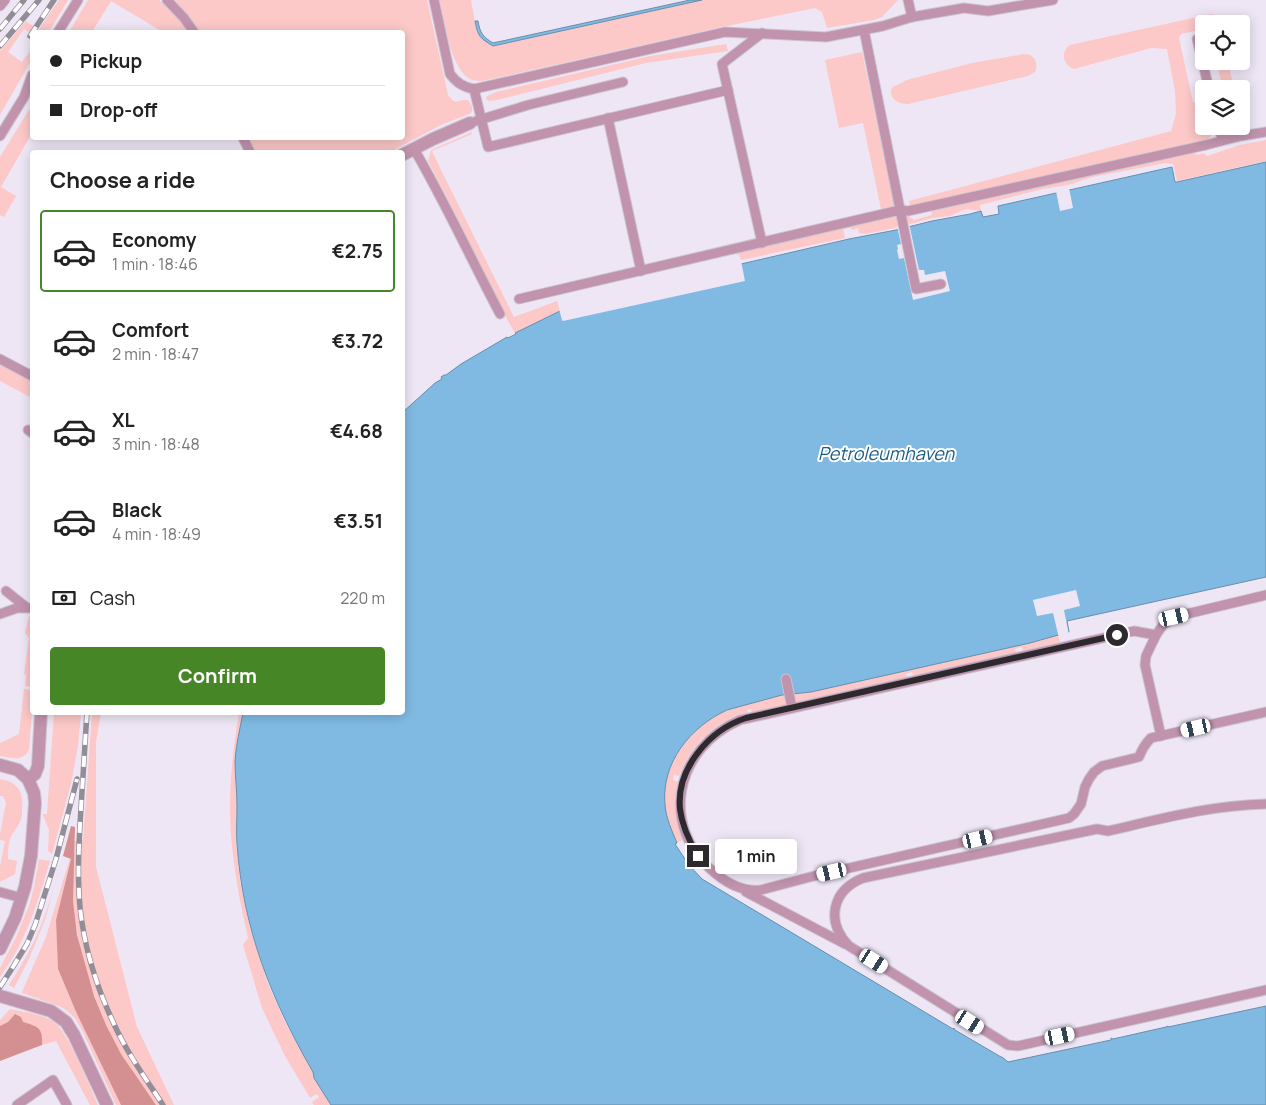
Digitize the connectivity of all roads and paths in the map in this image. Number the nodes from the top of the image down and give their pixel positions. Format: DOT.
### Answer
graph roads {
  1 [pos="5,0"];
  2 [pos="78,0"];
  3 [pos="167,0"];
  4 [pos="434,0"];
  5 [pos="908,0"];
  6 [pos="1053,0"];
  7 [pos="963,4"];
  8 [pos="0,6"];
  9 [pos="912,17"];
  10 [pos="59,30"];
  11 [pos="193,30"];
  12 [pos="864,30"];
  13 [pos="762,33"];
  14 [pos="30,80"];
  15 [pos="623,82"];
  16 [pos="474,89"];
  17 [pos="728,90"];
  18 [pos="608,118"];
  19 [pos="476,121"];
  20 [pos="1266,132"];
  21 [pos="1221,135"];
  22 [pos="0,136"];
  23 [pos="1222,140"];
  24 [pos="408,152"];
  25 [pos="900,210"];
  26 [pos="762,243"];
  27 [pos="641,271"];
  28 [pos="941,284"];
  29 [pos="519,299"];
  30 [pos="500,314"];
  31 [pos="0,359"];
  32 [pos="30,375"];
  33 [pos="6,591"];
  34 [pos="1266,595"];
  35 [pos="29,608"];
  36 [pos="0,614"];
  37 [pos="1156,635"];
  38 [pos="786,679"];
  39 [pos="792,705"];
  40 [pos="1266,712"];
  41 [pos="41,715"];
  42 [pos="1161,736"];
  43 [pos="0,766"];
  44 [pos="28,779"];
  45 [pos="1266,804"];
  46 [pos="739,888"];
  47 [pos="0,892"];
  48 [pos="22,898"];
  49 [pos="850,946"];
  50 [pos="0,949"];
  51 [pos="1266,990"];
  52 [pos="0,996"];
  53 [pos="17,1105"];
  54 [pos="66,1105"];
  55 [pos="107,1105"];
  1 -- 8 [label="lane"];
  2 -- 10 [label="lane"];
  3 -- 11 [label="lane"];
  4 -- 16 [label="lane"];
  5 -- 9 [label="lane"];
  6 -- 7 [label="lane"];
  7 -- 9 [label="lane"];
  9 -- 12 [label="lane"];
  12 -- 13 [label="lane"];
  12 -- 25 [label="lane"];
  13 -- 16 [label="lane"];
  13 -- 17 [label="lane"];
  14 -- 22 [label="lane"];
  15 -- 19 [label="lane"];
  16 -- 19 [label="lane"];
  17 -- 18 [label="lane"];
  17 -- 26 [label="lane"];
  18 -- 19 [label="lane"];
  18 -- 27 [label="lane"];
  19 -- 24 [label="street"];
  20 -- 23 [label="lane"];
  21 -- 23 [label="lane"];
  23 -- 25 [label="lane"];
  24 -- 30 [label="lane"];
  25 -- 26 [label="lane"];
  25 -- 28 [label="lane"];
  26 -- 27 [label="lane"];
  27 -- 29 [label="lane"];
  31 -- 32 [label="lane"];
  33 -- 35 [label="lane"];
  34 -- 37 [label="lane"];
  35 -- 36 [label="lane"];
  37 -- 39 [label="lane"];
  37 -- 42 [label="lane"];
  38 -- 39 [label="lane"];
  39 -- 46 [label="lane"];
  40 -- 42 [label="lane"];
  41 -- 44 [label="street"];
  42 -- 46 [label="lane"];
  43 -- 44 [label="street"];
  44 -- 48 [label="street"];
  45 -- 49 [label="lane"];
  46 -- 49 [label="lane"];
  47 -- 48 [label="lane"];
  48 -- 50 [label="street"];
  49 -- 51 [label="lane"];
  52 -- 55 [label="street"];
  53 -- 54 [label="lane"];
}
